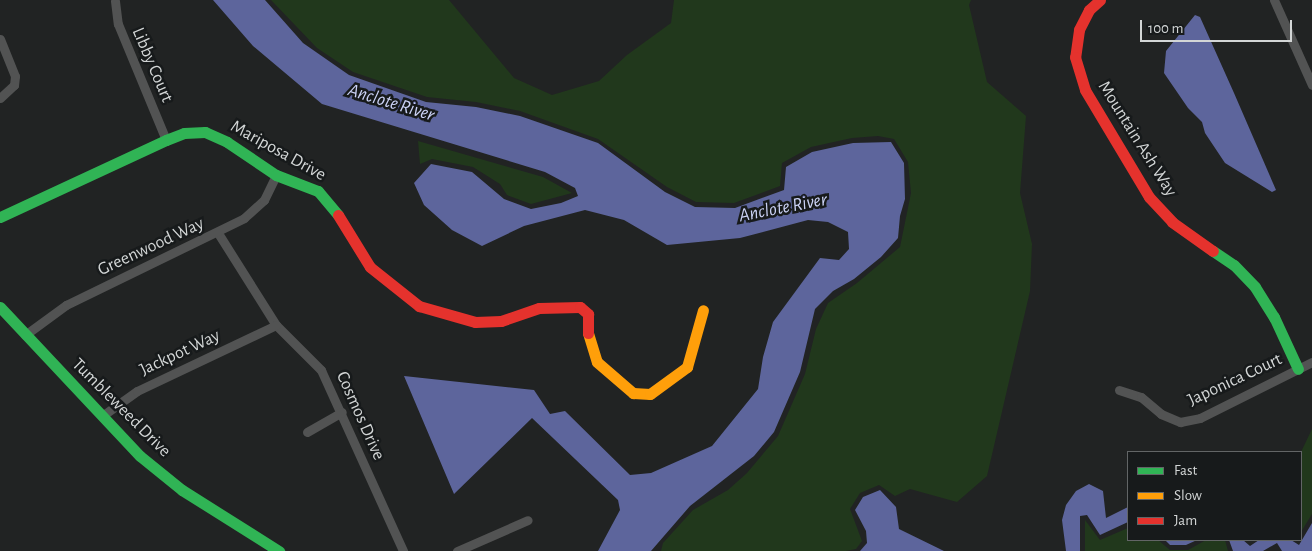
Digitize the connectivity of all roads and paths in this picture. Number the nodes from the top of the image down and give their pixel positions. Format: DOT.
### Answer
graph roads {
  1 [pos="1100,0"];
  2 [pos="1274,0"];
  3 [pos="115,1"];
  4 [pos="0,40"];
  5 [pos="1312,85"];
  6 [pos="0,98"];
  7 [pos="166,140"];
  8 [pos="276,175"];
  9 [pos="0,217"];
  10 [pos="218,233"];
  11 [pos="0,307"];
  12 [pos="703,310"];
  13 [pos="276,325"];
  14 [pos="26,335"];
  15 [pos="1312,362"];
  16 [pos="1298,369"];
  17 [pos="1119,390"];
  18 [pos="342,412"];
  19 [pos="102,416"];
  20 [pos="307,432"];
  21 [pos="528,520"];
  22 [pos="279,551"];
  23 [pos="403,551"];
  24 [pos="457,551"];
  1 -- 16 [label="street, Mountain Ash Way"];
  2 -- 5 [label="street"];
  3 -- 7 [label="street, Libby Court"];
  4 -- 6 [label="street"];
  7 -- 8 [label="street, Mariposa Drive"];
  7 -- 9 [label="street, Mariposa Drive"];
  8 -- 10 [label="street, Greenwood Way"];
  8 -- 12 [label="street, Mariposa Drive"];
  10 -- 13 [label="street, Cosmos Drive"];
  10 -- 14 [label="street, Greenwood Way"];
  11 -- 14 [label="street, Tumbleweed Drive"];
  13 -- 18 [label="street, Cosmos Drive"];
  13 -- 19 [label="street, Jackpot Way"];
  14 -- 19 [label="street, Tumbleweed Drive"];
  15 -- 16 [label="street, Japonica Court"];
  16 -- 17 [label="street, Japonica Court"];
  18 -- 20 [label="street"];
  18 -- 23 [label="street, Cosmos Drive"];
  19 -- 22 [label="street, Tumbleweed Drive"];
  21 -- 24 [label="street"];
}
